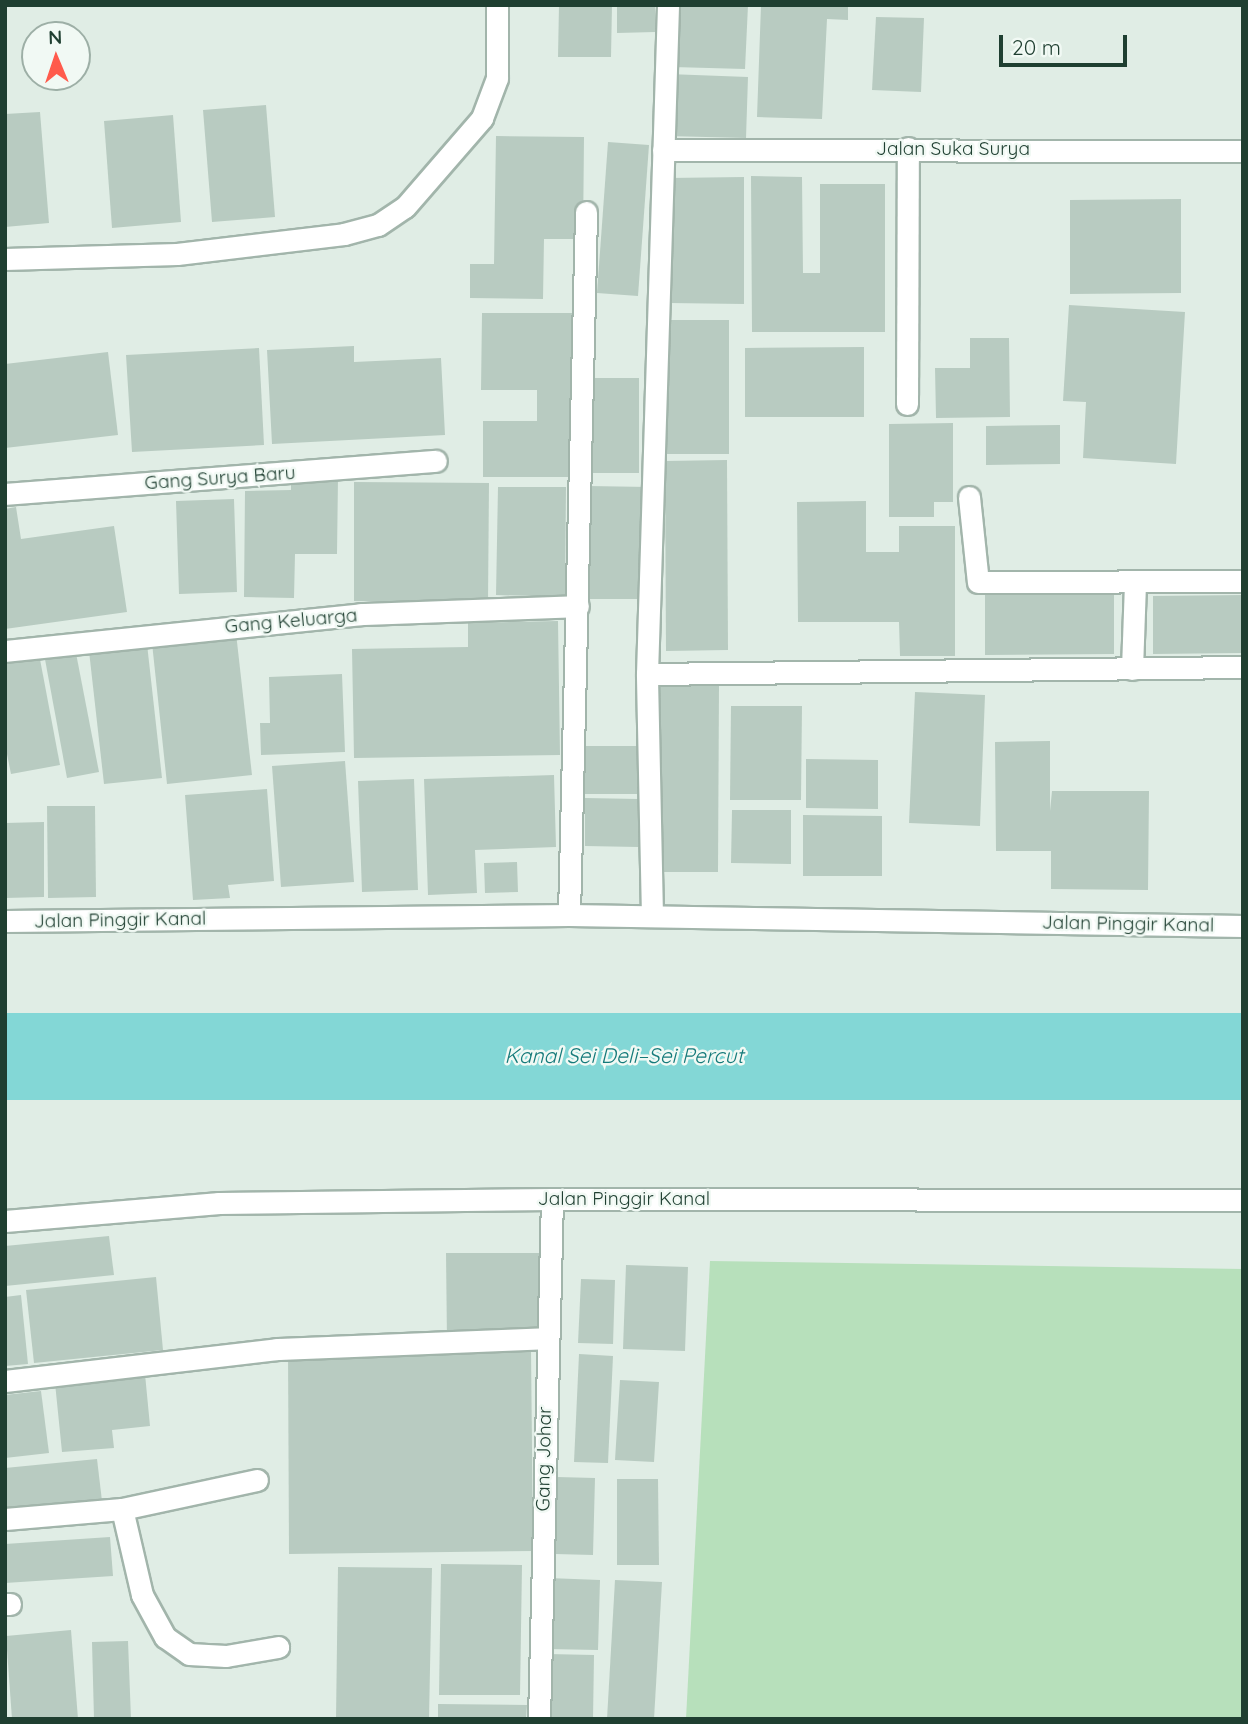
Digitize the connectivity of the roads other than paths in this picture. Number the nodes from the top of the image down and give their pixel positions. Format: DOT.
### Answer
graph roads {
  1 [pos="497,5"];
  2 [pos="667,5"];
  3 [pos="908,148"];
  4 [pos="663,150"];
  5 [pos="1243,151"];
  6 [pos="586,212"];
  7 [pos="5,259"];
  8 [pos="907,404"];
  9 [pos="436,461"];
  10 [pos="5,494"];
  11 [pos="969,497"];
  12 [pos="1243,581"];
  13 [pos="1135,582"];
  14 [pos="578,606"];
  15 [pos="5,651"];
  16 [pos="1243,667"];
  17 [pos="1132,668"];
  18 [pos="647,674"];
  19 [pos="569,915"];
  20 [pos="652,916"];
  21 [pos="5,921"];
  22 [pos="1243,926"];
  23 [pos="552,1199"];
  24 [pos="1243,1200"];
  25 [pos="5,1222"];
  26 [pos="547,1338"];
  27 [pos="5,1381"];
  28 [pos="257,1480"];
  29 [pos="122,1509"];
  30 [pos="5,1519"];
  31 [pos="278,1647"];
  32 [pos="539,1719"];
  1 -- 7 [label="street"];
  2 -- 4 [label="street"];
  3 -- 4 [label="street, Jalan Suka Surya"];
  3 -- 5 [label="street, Jalan Suka Surya"];
  3 -- 8 [label="street"];
  4 -- 18 [label="street"];
  6 -- 14 [label="street"];
  9 -- 10 [label="street, Gang Surya Baru"];
  11 -- 13 [label="street"];
  12 -- 13 [label="street"];
  13 -- 17 [label="street"];
  14 -- 15 [label="street, Gang Keluarga"];
  14 -- 19 [label="street"];
  16 -- 17 [label="street"];
  17 -- 18 [label="street"];
  18 -- 20 [label="street"];
  19 -- 20 [label="street, Jalan Pinggir Kanal"];
  19 -- 21 [label="street, Jalan Pinggir Kanal"];
  20 -- 22 [label="street, Jalan Pinggir Kanal"];
  23 -- 24 [label="street, Jalan Pinggir Kanal"];
  23 -- 25 [label="street, Jalan Pinggir Kanal"];
  23 -- 26 [label="street, Gang Johar"];
  26 -- 27 [label="street"];
  26 -- 32 [label="street, Gang Johar"];
  28 -- 29 [label="street"];
  29 -- 30 [label="street"];
  29 -- 31 [label="street"];
}
